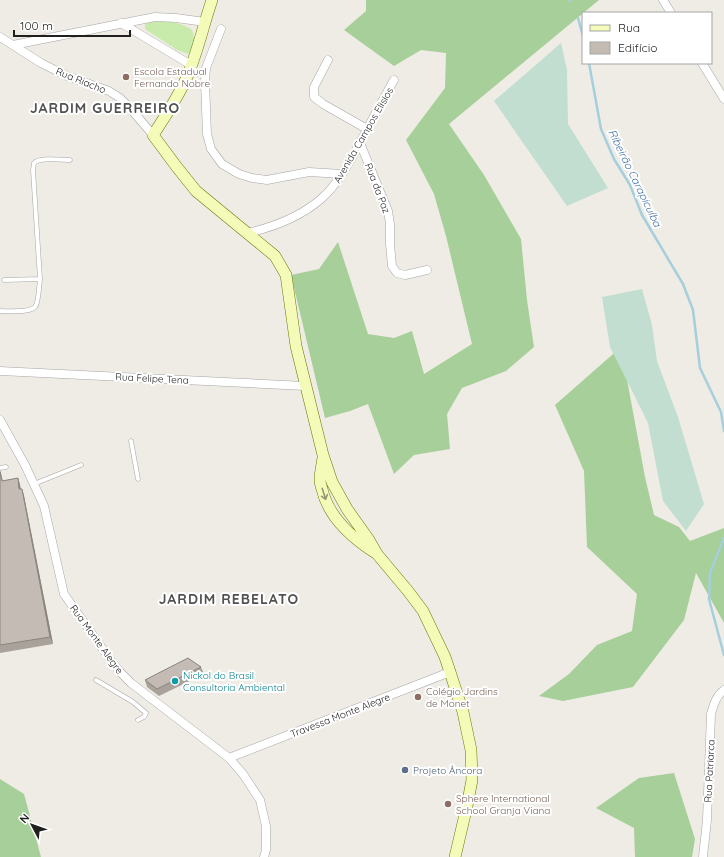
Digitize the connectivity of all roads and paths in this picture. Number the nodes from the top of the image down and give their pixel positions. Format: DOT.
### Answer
graph roads {
  1 [pos="212,0"];
  2 [pos="663,0"];
  3 [pos="670,12"];
  4 [pos="205,22"];
  5 [pos="121,23"];
  6 [pos="221,29"];
  7 [pos="0,37"];
  8 [pos="13,45"];
  9 [pos="328,60"];
  10 [pos="703,64"];
  11 [pos="191,65"];
  12 [pos="394,80"];
  13 [pos="724,99"];
  14 [pos="367,129"];
  15 [pos="153,135"];
  16 [pos="360,143"];
  17 [pos="70,160"];
  18 [pos="342,174"];
  19 [pos="246,232"];
  20 [pos="427,270"];
  21 [pos="40,279"];
  22 [pos="4,280"];
  23 [pos="0,311"];
  24 [pos="0,371"];
  25 [pos="305,386"];
  26 [pos="0,420"];
  27 [pos="131,441"];
  28 [pos="81,465"];
  29 [pos="6,467"];
  30 [pos="0,468"];
  31 [pos="138,479"];
  32 [pos="34,484"];
  33 [pos="450,672"];
  34 [pos="96,680"];
  35 [pos="724,690"];
  36 [pos="138,720"];
  37 [pos="229,758"];
  38 [pos="264,857"];
  39 [pos="455,857"];
  40 [pos="702,857"];
  1 -- 4 [label="street"];
  2 -- 3 [label="street"];
  4 -- 5 [label="street"];
  4 -- 11 [label="street"];
  5 -- 8 [label="street"];
  5 -- 11 [label="street"];
  6 -- 18 [label="street"];
  7 -- 8 [label="street, Rua Riacho"];
  8 -- 15 [label="street, Rua Riacho"];
  9 -- 14 [label="street"];
  10 -- 13 [label="street"];
  11 -- 15 [label="street"];
  12 -- 14 [label="street, Avenida Campos Elisios"];
  14 -- 16 [label="street, Avenida Campos Elisios"];
  15 -- 19 [label="street"];
  16 -- 18 [label="street, Avenida Campos Elisios"];
  16 -- 20 [label="street, Rua da Paz"];
  17 -- 21 [label="lane"];
  18 -- 19 [label="street, Avenida Campos Elisios"];
  19 -- 25 [label="street"];
  21 -- 22 [label="lane"];
  21 -- 23 [label="lane"];
  24 -- 25 [label="street, Rua Felipe Tena"];
  25 -- 33 [label="street"];
  26 -- 32 [label="street, Rua Monte Alegre"];
  27 -- 31 [label="lane"];
  28 -- 32 [label="lane"];
  29 -- 30 [label="lane"];
  32 -- 37 [label="street, Rua Monte Alegre"];
  33 -- 37 [label="street, Travessa Monte Alegre"];
  33 -- 39 [label="street"];
  34 -- 36 [label="lane"];
  35 -- 40 [label="street, Rua Patriarca"];
  37 -- 38 [label="street, Rua Monte Alegre"];
}
